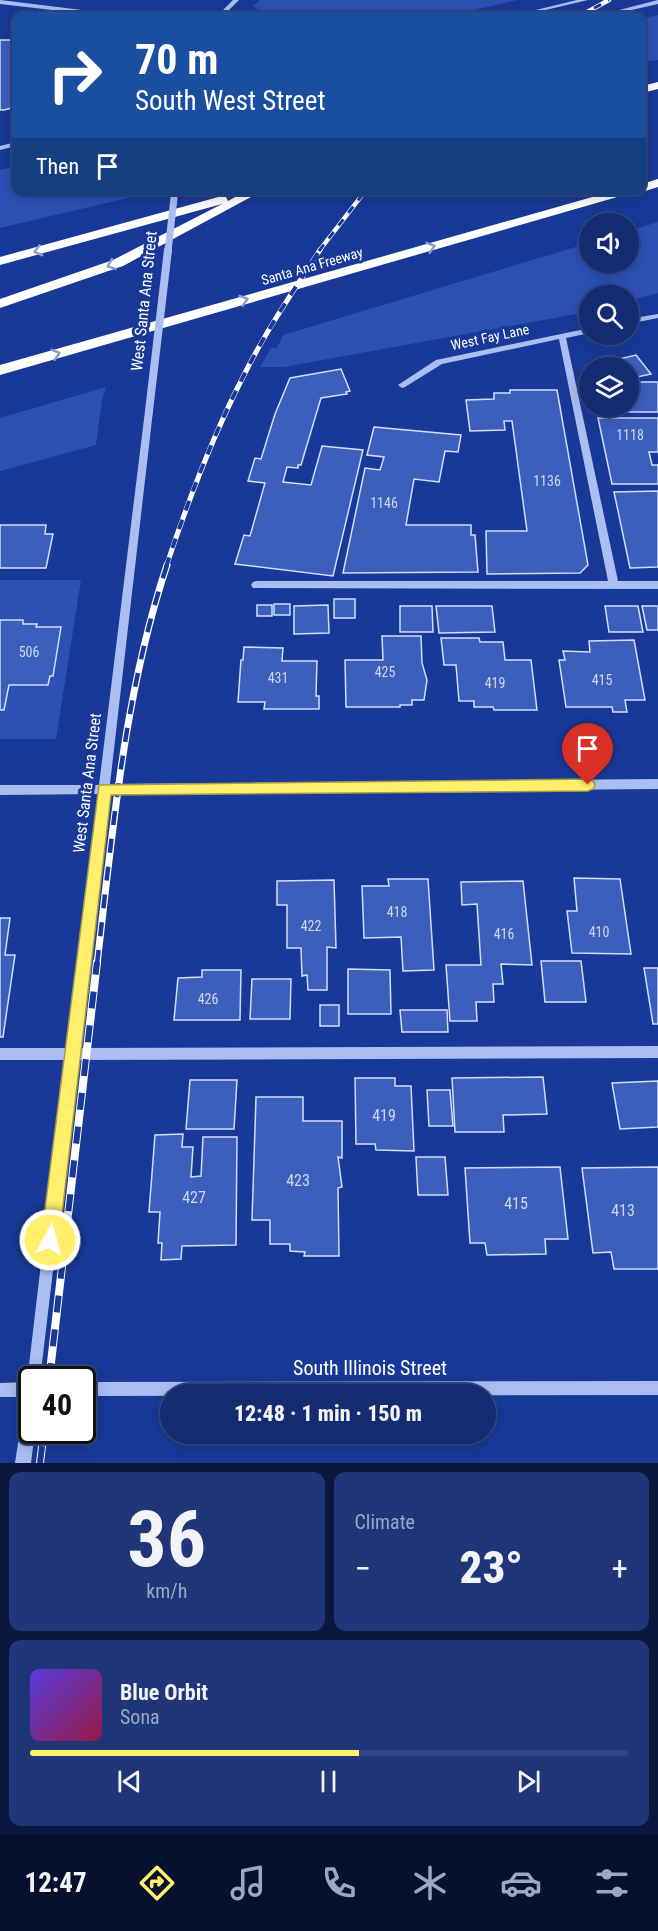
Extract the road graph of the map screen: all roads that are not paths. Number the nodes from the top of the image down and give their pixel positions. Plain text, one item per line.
1 (237, 0) edge
2 (585, 0) edge
3 (0, 2) edge
4 (658, 2) edge
5 (82, 12) edge
6 (224, 12) edge
7 (532, 12) edge
8 (616, 12) edge
9 (174, 195) edge
10 (242, 195) edge
11 (249, 195) edge
12 (614, 195) edge
13 (0, 261) edge
14 (0, 304) edge
15 (658, 316) edge
16 (639, 320) edge
17 (579, 332) edge
18 (562, 336) junction
19 (0, 370) edge
20 (402, 385) dead end
21 (256, 585) dead end
22 (658, 585) edge
23 (614, 586) junction
24 (658, 784) edge
25 (104, 789) junction
26 (0, 790) edge
27 (658, 1052) edge
28 (72, 1053) junction
29 (0, 1054) edge
30 (35, 1366) edge
31 (658, 1388) edge
32 (18, 1389) edge
33 (96, 1389) edge
34 (0, 1390) edge
35 (26, 1444) edge
36 (23, 1463) edge

1 - 6 street
2 - 7 street
3 - 5 street
4 - 8 street
9 - 25 street, West Santa Ana Street, bridge
10 -> 13 highway
11 -> 14 highway
19 -> 12 highway, Santa Ana Freeway
15 - 16 street
17 - 18 street, West Fay Lane
18 - 20 street, West Fay Lane
18 - 23 street
21 - 23 street
22 - 23 street
24 - 25 street
25 - 26 street
25 - 28 street, West Santa Ana Street
27 - 28 street
28 - 29 street
28 - 30 street, West Santa Ana Street
31 - 33 street, South Illinois Street
32 - 34 street
35 - 36 street

